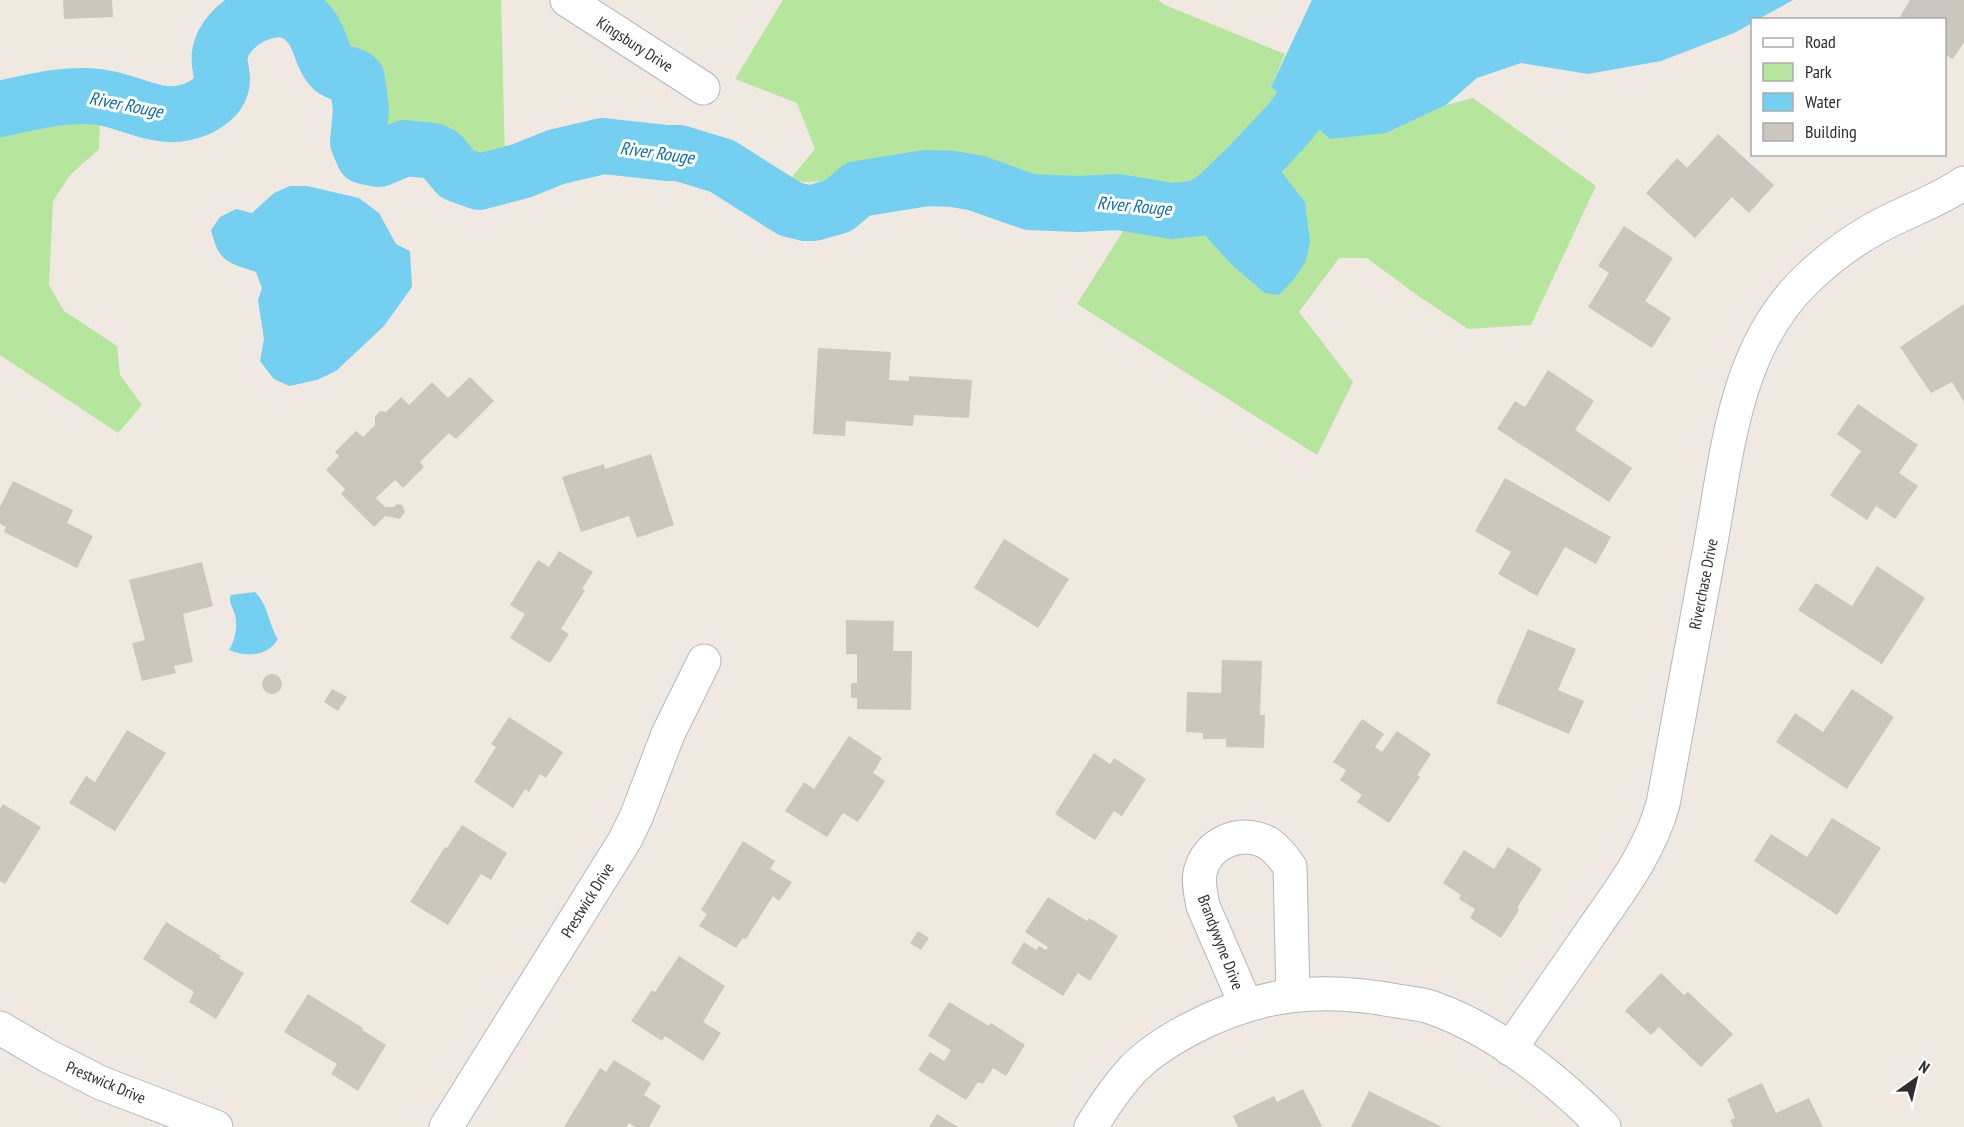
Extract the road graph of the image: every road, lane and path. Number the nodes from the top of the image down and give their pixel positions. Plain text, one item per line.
1 (567, 0) edge
2 (703, 88) dead end
3 (1964, 183) edge
4 (704, 661) dead end
5 (1293, 995) junction
6 (1245, 1005) junction
7 (0, 1028) edge
8 (1510, 1049) junction
9 (216, 1127) edge
10 (446, 1127) edge
11 (1091, 1127) edge
12 (1604, 1127) edge

1 - 2 street, Kingsbury Drive
3 - 8 street, Riverchase Drive
4 - 10 street, Prestwick Drive
5 - 6 street, Brandywyne Drive
5 - 6 street, Brandywyne Drive
5 - 8 street, Brandywyne Drive
6 - 11 street, Brandywyne Drive
7 - 9 street, Prestwick Drive
8 - 12 street, Brandywyne Drive

